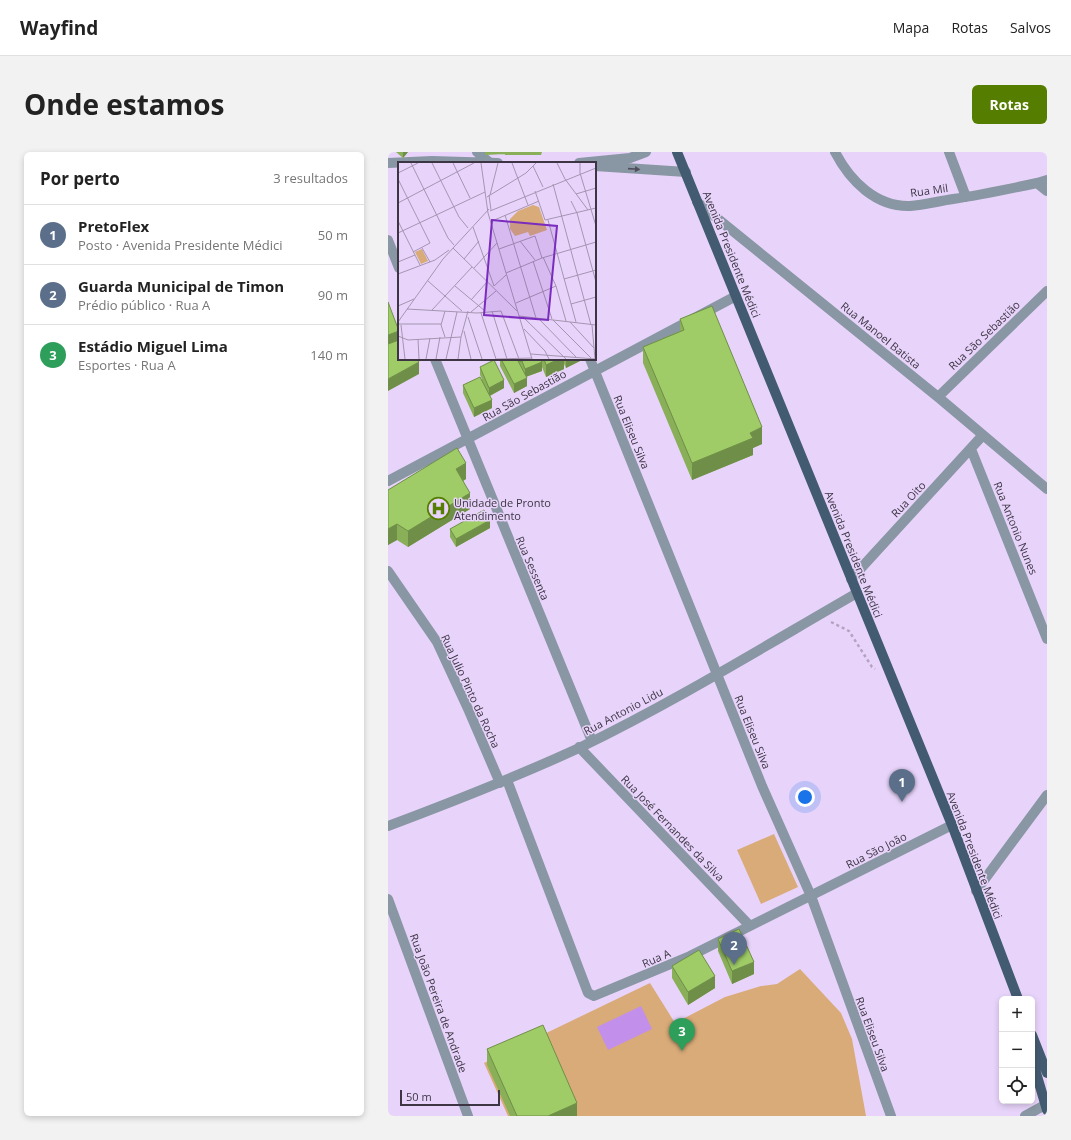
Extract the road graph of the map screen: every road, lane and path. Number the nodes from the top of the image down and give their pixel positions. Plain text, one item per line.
1 (477, 152) edge
2 (677, 152) edge
3 (835, 152) edge
4 (949, 152) edge
5 (640, 153) edge
6 (410, 162) edge
7 (463, 162) edge
8 (492, 162) edge
9 (592, 162) edge
10 (388, 163) edge
11 (398, 163) edge
12 (596, 166) edge
13 (686, 172) junction
14 (1047, 180) edge
15 (1037, 183) junction
16 (1047, 191) edge
17 (966, 197) junction
18 (697, 202) junction
19 (388, 240) edge
20 (398, 265) edge
21 (1047, 291) edge
22 (736, 296) junction
23 (435, 360) edge
24 (590, 360) edge
25 (595, 370) junction
26 (938, 397) junction
27 (982, 435) junction
28 (467, 440) junction
29 (971, 449) junction
30 (388, 481) edge
31 (1045, 483) edge
32 (388, 571) edge
33 (851, 579) junction
34 (857, 593) junction
35 (815, 617) junction
36 (1047, 639) edge
37 (717, 674) junction
38 (893, 680) junction
39 (592, 741) junction
40 (579, 747) junction
41 (504, 782) junction
42 (1047, 795) edge
43 (952, 825) junction
44 (388, 826) edge
45 (976, 891) junction
46 (811, 896) junction
47 (388, 899) edge
48 (750, 926) junction
49 (1005, 967) junction
50 (594, 996) joint
51 (1014, 996) edge
52 (1017, 996) edge
53 (1035, 1043) edge
54 (1035, 1068) edge
55 (1047, 1073) edge
56 (1046, 1107) edge
57 (468, 1116) edge
58 (891, 1116) edge
59 (1025, 1116) edge

1 - 8 street
2 - 13 main road, Avenida Presidente Médici
3 - 17 street, Rua Mil
4 - 17 street
5 - 9 street
6 - 7 street
10 - 11 street
12 -> 13 street
13 - 18 main road, Avenida Presidente Médici
14 - 15 street, Rua Mil
15 - 16 street
15 - 17 street, Rua Mil
18 - 22 main road, Avenida Presidente Médici
18 - 26 street, Rua Manoel Batista
19 - 20 street
21 - 26 street, Rua São Sebastião
22 - 25 street, Rua São Sebastião
22 - 33 main road, Avenida Presidente Médici
23 - 28 street, Rua Sessenta
24 - 25 street, Rua Eliseu Silva
25 - 28 street, Rua São Sebastião
25 - 37 street, Rua Eliseu Silva
26 - 27 street, Rua Manoel Batista
27 - 29 street, Rua Oito
27 - 31 street, Rua Manoel Batista
28 - 30 street, Rua São Sebastião
28 - 39 street, Rua Sessenta
29 - 33 street, Rua Oito
29 - 36 street, Rua Antonio Nunes
32 - 41 street, Rua Julio Pinto da Rocha
33 - 34 main road, Avenida Presidente Médici
34 - 35 street, Rua Antonio Lidu
34 - 38 main road, Avenida Presidente Médici
35 - 37 street, Rua Antonio Lidu
35 - 38 path
37 - 39 street, Rua Antonio Lidu
37 - 46 street, Rua Eliseu Silva
38 - 43 main road, Avenida Presidente Médici
39 - 40 street, Rua Antonio Lidu
40 - 41 street, Rua Antonio Lidu
40 - 48 street, Rua José Fernandes da Silva
41 - 44 street, Rua Antonio Lidu
41 - 50 street, Rua Julio Pinto da Rocha
42 - 45 street
43 - 45 main road, Avenida Presidente Médici
43 - 46 street, Rua São João
45 - 49 main road, Avenida Presidente Médici
46 - 48 street, Rua A
46 - 58 street, Rua Eliseu Silva
47 - 57 street, Rua João Pereira de Andrade
48 - 50 street, Rua A
49 - 51 main road, Avenida Presidente Médici
49 - 52 main road, Avenida Presidente Médici
53 - 55 main road
54 - 56 main road
56 - 59 street

